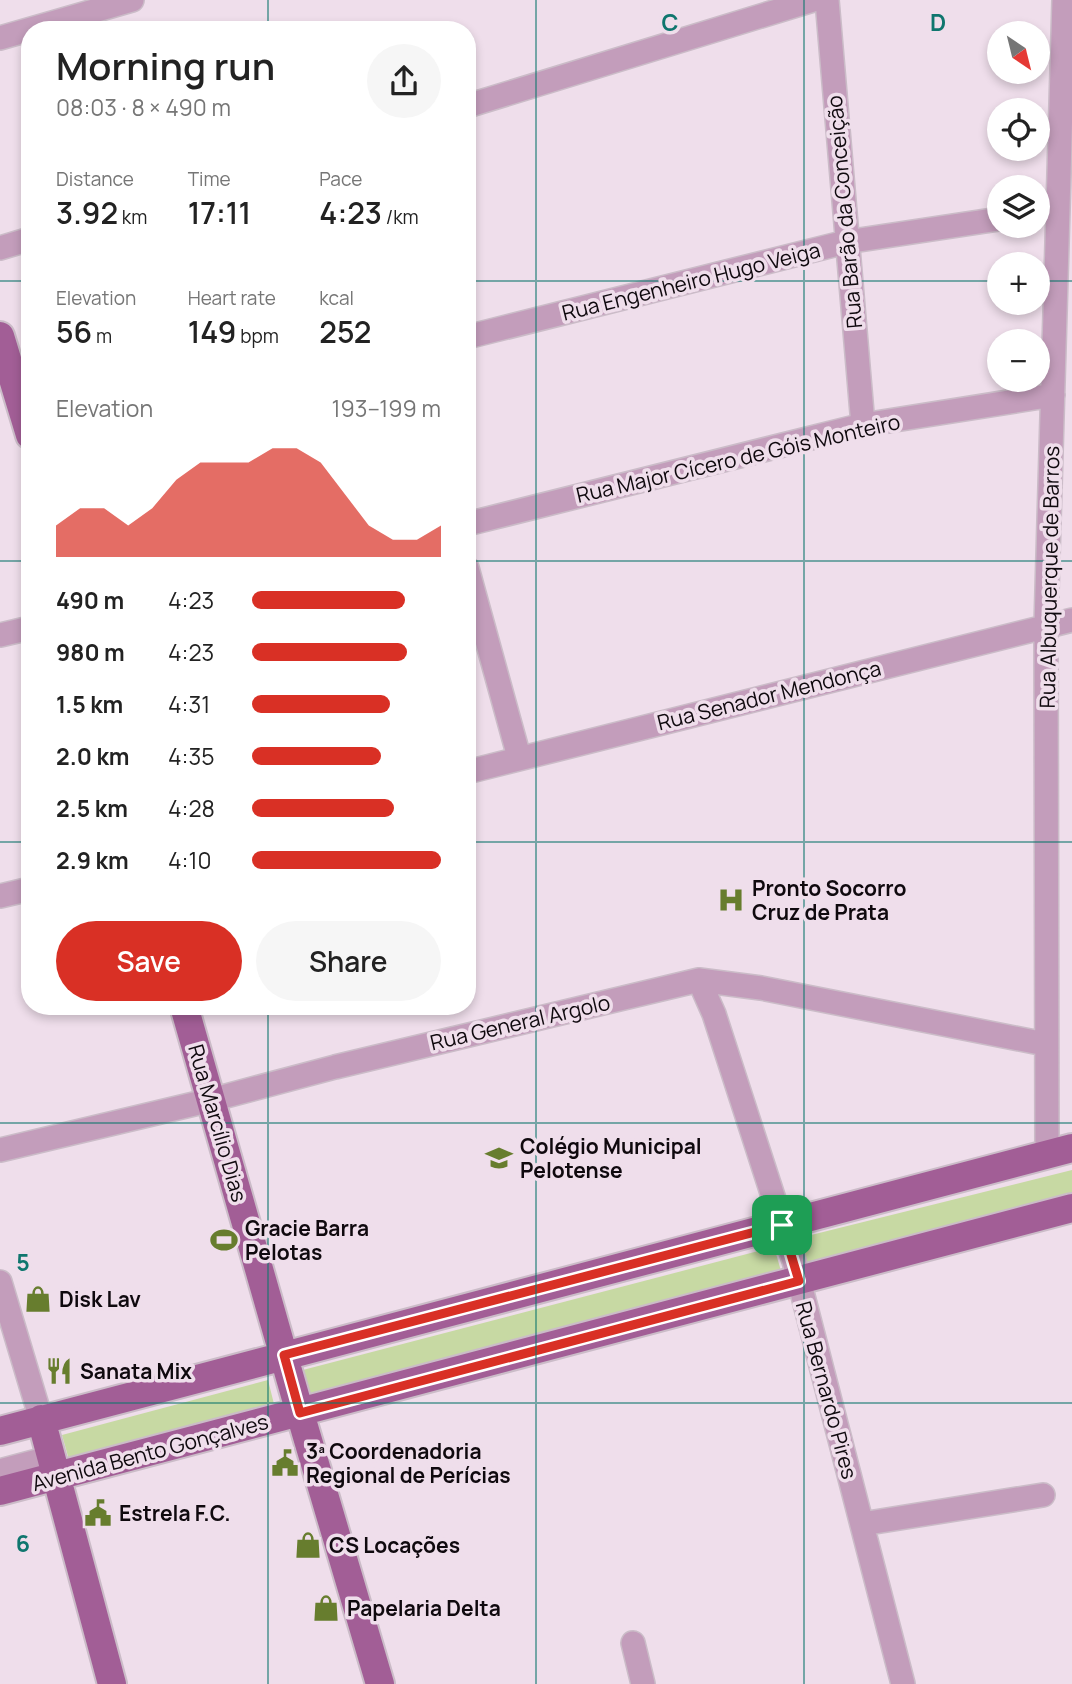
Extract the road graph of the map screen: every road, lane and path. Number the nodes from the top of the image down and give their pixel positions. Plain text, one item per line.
1 (132, 0) edge
2 (813, 0) edge
3 (827, 0) edge
4 (1064, 0) edge
5 (59, 21) edge
6 (21, 32) edge
7 (0, 38) edge
8 (476, 103) edge
9 (1050, 186) edge
10 (987, 221) edge
11 (1049, 238) edge
12 (21, 242) edge
13 (846, 242) junction
14 (0, 248) edge
15 (476, 335) edge
16 (0, 336) edge
17 (1053, 395) junction
18 (21, 405) edge
19 (863, 425) junction
20 (476, 522) edge
21 (476, 601) edge
22 (1072, 620) edge
23 (1046, 625) junction
24 (21, 630) edge
25 (0, 635) edge
26 (519, 757) junction
27 (476, 769) edge
28 (21, 891) edge
29 (0, 896) edge
30 (699, 980) junction
31 (187, 1015) edge
32 (1045, 1044) junction
33 (211, 1100) junction
34 (0, 1150) edge
35 (1059, 1151) edge
36 (1072, 1208) edge
37 (782, 1225) junction
38 (799, 1281) junction
39 (0, 1282) edge
40 (284, 1355) junction
41 (300, 1413) junction
42 (41, 1419) junction
43 (0, 1431) edge
44 (55, 1466) junction
45 (0, 1471) edge
46 (0, 1491) edge
47 (1043, 1495) dead end
48 (862, 1524) junction
49 (633, 1643) dead end
50 (112, 1684) edge
51 (380, 1684) edge
52 (643, 1684) edge
53 (903, 1684) edge

1 - 5 street
2 - 8 street
3 - 13 street, Rua Barão da Conceição
4 - 9 street, Rua Albuquerque de Barros
6 - 7 street
10 - 13 street, Rua Engenheiro Hugo Veiga
11 - 17 street, Rua Albuquerque de Barros
12 - 14 street
13 - 15 street, Rua Engenheiro Hugo Veiga
13 - 19 street, Rua Barão da Conceição
16 - 18 main road
17 - 19 street, Rua Major Cícero de Góis Monteiro
17 - 23 street, Rua Albuquerque de Barros
19 - 20 street, Rua Major Cícero de Góis Monteiro
21 - 26 street
22 - 23 street, Rua Senador Mendonça
23 - 26 street, Rua Senador Mendonça
23 - 32 street, Rua Albuquerque de Barros
24 - 25 street
26 - 27 street, Rua Senador Mendonça
28 - 29 street
30 - 32 street, Rua General Argolo
30 - 33 street, Rua General Argolo
30 - 37 street, Rua Bernardo Pires
31 - 33 main road, Rua Marcílio Dias
32 - 35 street, Rua Albuquerque de Barros
33 - 34 street, Rua General Argolo
33 - 40 main road, Rua Marcílio Dias
35 - 37 main road
36 - 38 main road, Avenida Bento Gonçalves
37 - 38 street, Rua Bernardo Pires
37 - 40 main road
38 - 41 main road, Avenida Bento Gonçalves
38 - 48 street, Rua Bernardo Pires
39 - 42 street
40 - 41 main road, Rua Marcílio Dias
40 - 42 main road
41 - 44 main road, Avenida Bento Gonçalves
41 - 51 main road, Rua Marcílio Dias
42 - 43 main road
42 - 44 main road
44 - 45 street
44 - 46 main road, Avenida Bento Gonçalves
44 - 50 main road
47 - 48 street
48 - 53 street, Rua Bernardo Pires
49 - 52 street

